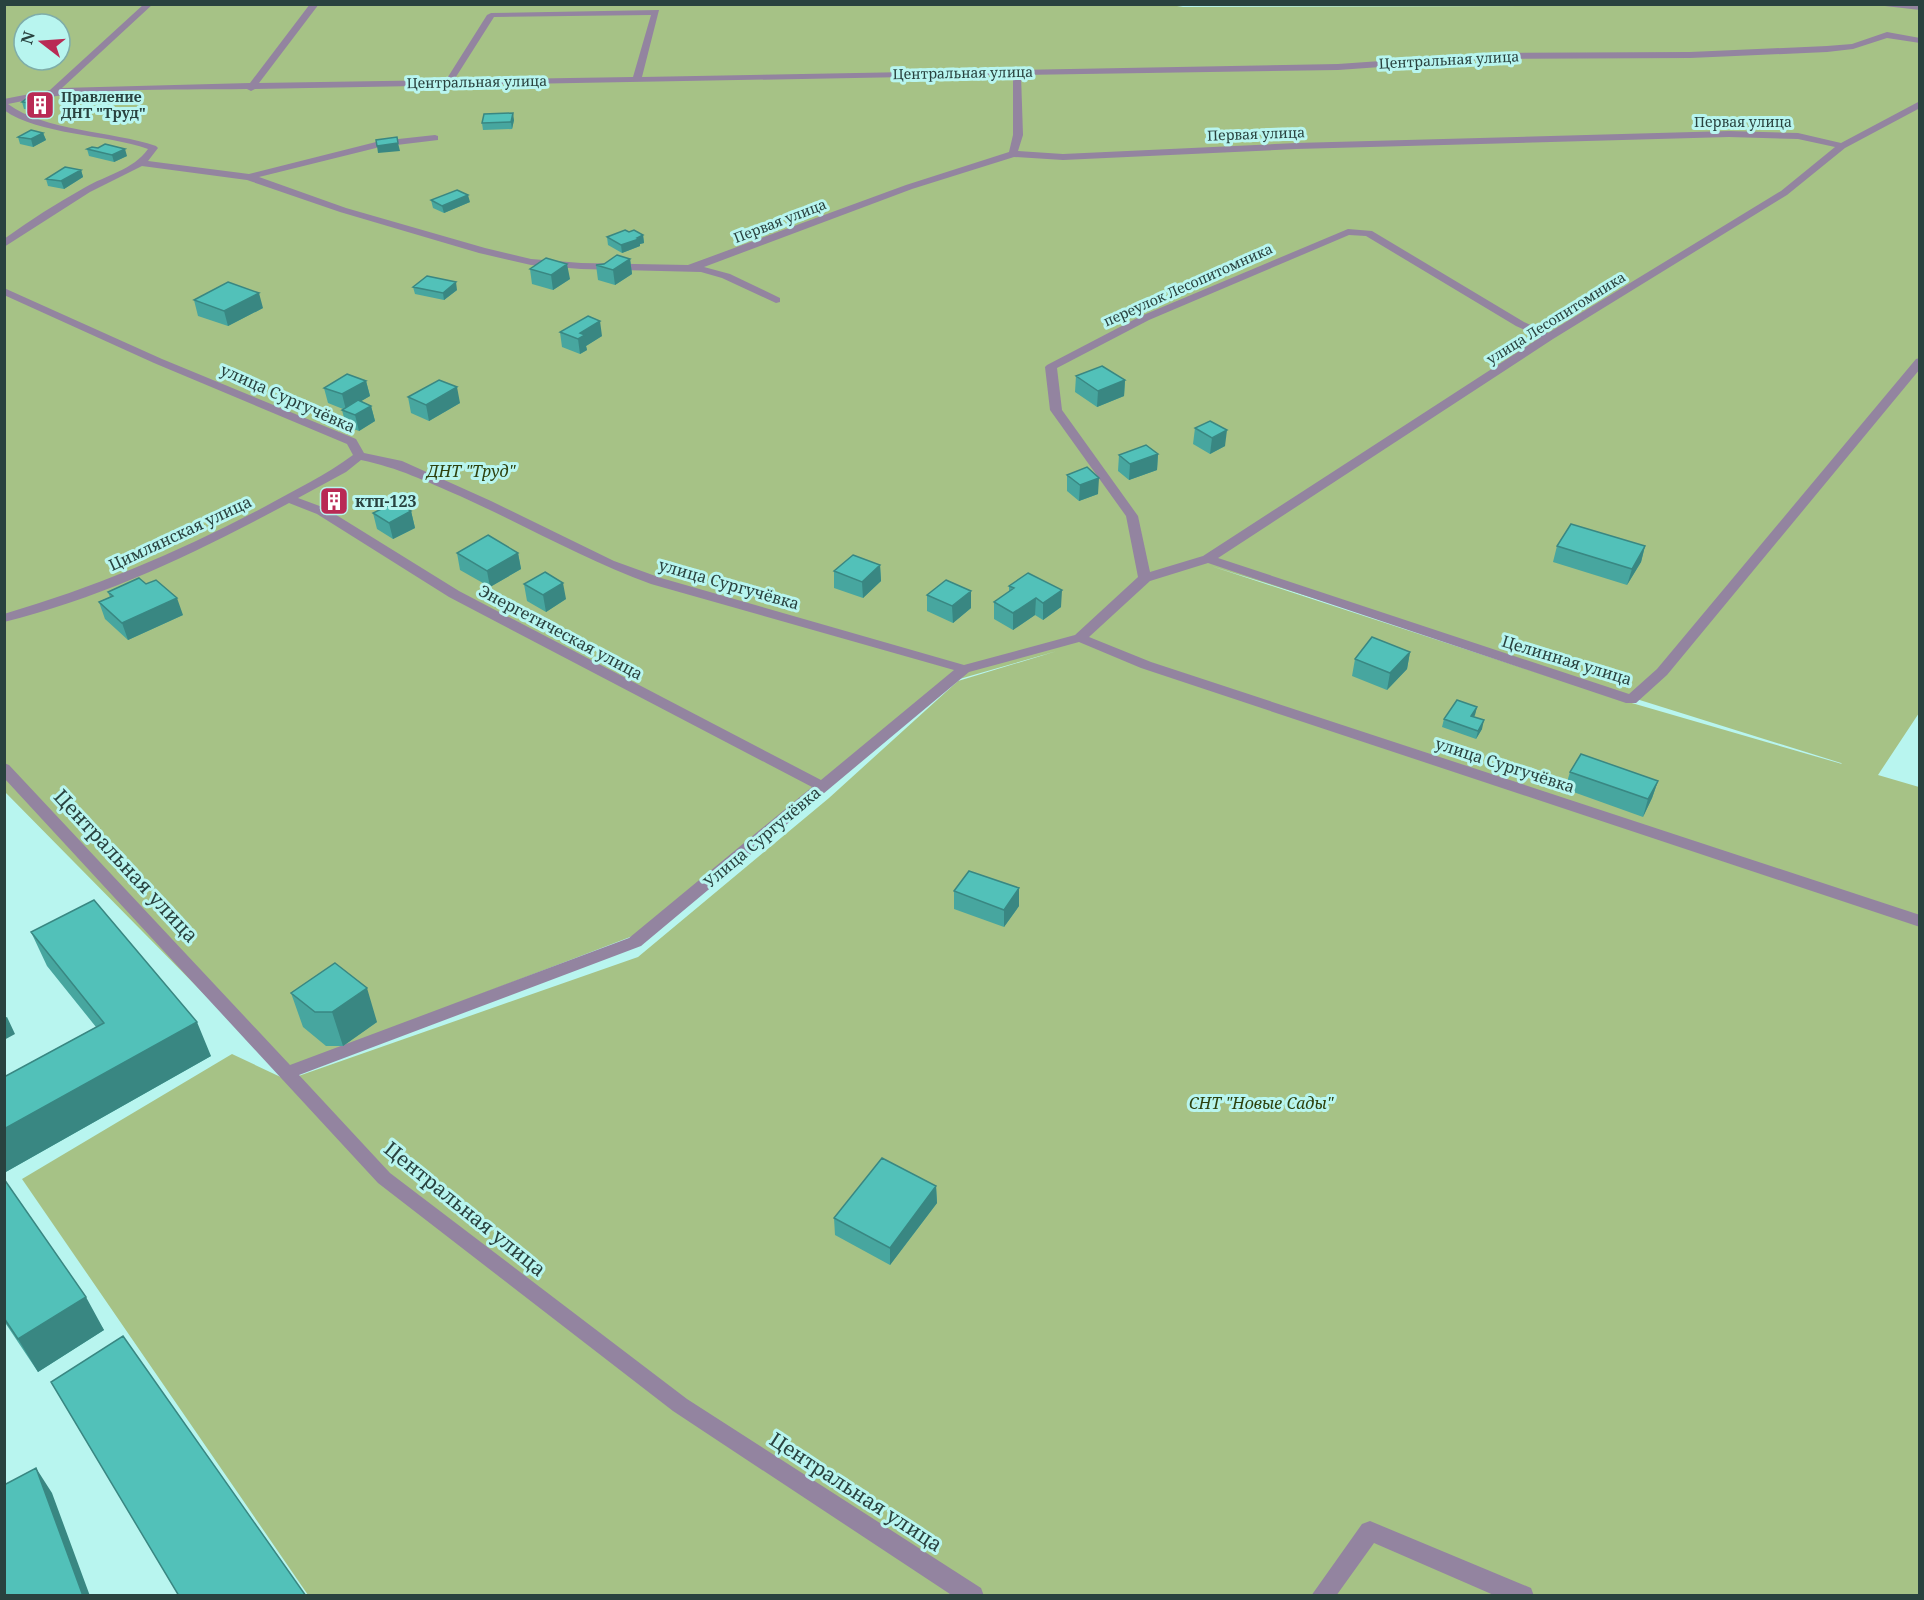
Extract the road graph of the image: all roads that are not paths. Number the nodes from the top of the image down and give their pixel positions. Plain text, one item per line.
1 (149, 4) edge
2 (315, 4) edge
3 (1885, 4) edge
4 (1920, 8) edge
5 (1920, 41) edge
6 (1017, 73) junction
7 (637, 79) junction
8 (448, 83) junction
9 (251, 88) junction
10 (54, 92) junction
11 (4, 103) edge
12 (1920, 104) edge
13 (435, 138) dead end
14 (1842, 146) junction
15 (1013, 154) junction
16 (138, 163) junction
17 (249, 177) junction
18 (4, 244) edge
19 (690, 268) junction
20 (4, 291) edge
21 (776, 300) dead end
22 (1549, 337) junction
23 (1920, 361) edge
24 (359, 456) junction
25 (288, 499) junction
26 (1208, 559) junction
27 (1145, 578) junction
28 (4, 618) edge
29 (1080, 638) junction
30 (964, 669) junction
31 (4, 768) edge
32 (823, 787) junction
33 (1920, 921) edge
34 (287, 1073) junction
35 (974, 1596) edge
36 (1322, 1596) edge
37 (1523, 1596) edge

1 - 10 street
2 - 9 street
3 - 4 street
5 - 6 street, Центральная улица
6 - 7 street, Центральная улица
6 - 15 street
7 - 8 street, Центральная улица
7 - 8 street
8 - 9 street, Центральная улица
9 - 10 street, Центральная улица
10 - 11 street, Центральная улица
11 - 16 street
12 - 14 street, улица Лесопитомника
13 - 17 street
14 - 15 street, Первая улица
14 - 22 street, улица Лесопитомника
15 - 19 street, Первая улица
16 - 17 street
16 - 18 street
17 - 19 street
19 - 21 street
20 - 24 street, улица Сургучёвка
22 - 26 street, улица Лесопитомника
22 - 27 street, переулок Лесопитомника
23 - 26 street, Целинная улица
24 - 25 street, Цимлянская улица
24 - 30 street, улица Сургучёвка
25 - 28 street, Цимлянская улица
25 - 32 street, Энергетическая улица
26 - 27 street, Улица Сургучёвка
27 - 29 street, Улица Сургучёвка
29 - 30 street, Улица Сургучёвка
29 - 33 street, улица Сургучёвка
30 - 32 street, Улица Сургучёвка
31 - 34 street, Центральная улица
32 - 34 street, Улица Сургучёвка
34 - 35 street, Центральная улица
36 - 37 street

